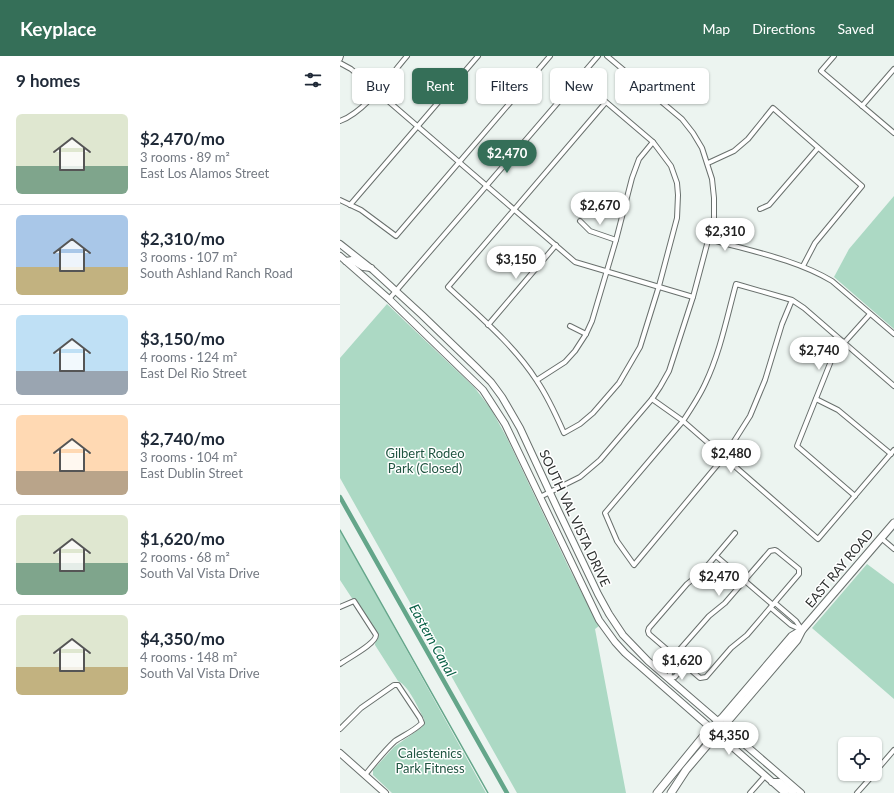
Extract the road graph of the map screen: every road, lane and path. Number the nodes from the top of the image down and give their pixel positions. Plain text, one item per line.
1 (407, 56) edge
2 (478, 56) edge
3 (550, 56) edge
4 (598, 56) edge
5 (607, 56) edge
6 (834, 56) edge
7 (340, 63) edge
8 (397, 68) edge
9 (588, 68) edge
10 (894, 69) edge
11 (352, 70) edge
12 (607, 103) edge
13 (366, 104) edge
14 (392, 104) edge
15 (557, 104) edge
16 (604, 104) edge
17 (862, 106) junction
18 (340, 121) edge
19 (418, 127) junction
20 (894, 133) edge
21 (653, 142) junction
22 (818, 148) junction
23 (460, 162) junction
24 (708, 163) junction
25 (487, 186) junction
26 (340, 200) edge
27 (350, 205) junction
28 (515, 209) junction
29 (760, 209) dead end
30 (580, 221) dead end
31 (616, 240) junction
32 (709, 240) junction
33 (340, 244) edge
34 (556, 245) junction
35 (340, 256) edge
36 (346, 261) junction
37 (804, 266) junction
38 (371, 268) junction
39 (606, 272) junction
40 (659, 286) junction
41 (396, 291) junction
42 (693, 297) junction
43 (389, 299) junction
44 (792, 300) junction
45 (870, 314) junction
46 (488, 325) junction
47 (570, 326) dead end
48 (586, 334) junction
49 (894, 334) edge
50 (844, 343) junction
51 (537, 380) junction
52 (894, 386) edge
53 (652, 399) junction
54 (816, 399) junction
55 (683, 421) junction
56 (893, 452) edge
57 (724, 457) junction
58 (549, 492) junction
59 (855, 496) junction
60 (540, 497) junction
61 (894, 522) edge
62 (735, 533) dead end
63 (881, 538) junction
64 (894, 548) edge
65 (716, 556) junction
66 (744, 580) junction
67 (597, 591) junction
68 (588, 596) junction
69 (773, 605) junction
70 (340, 607) edge
71 (802, 630) junction
72 (674, 656) junction
73 (680, 661) junction
74 (340, 664) edge
75 (685, 665) junction
76 (669, 678) junction
77 (662, 686) junction
78 (721, 724) junction
79 (711, 728) junction
80 (340, 729) edge
81 (717, 734) junction
82 (894, 750) edge
83 (340, 754) edge
84 (882, 764) edge
85 (365, 775) junction
86 (765, 776) junction
87 (868, 781) edge
88 (772, 782) junction
89 (860, 792) edge
90 (385, 793) edge
91 (657, 793) edge
92 (671, 793) edge
93 (750, 793) edge
94 (785, 793) edge
95 (793, 793) edge
96 (801, 793) edge

1 - 8 street
2 - 19 street
3 - 23 street
4 - 9 street
5 - 24 street
6 - 17 street
7 - 11 street
10 - 17 street
12 - 21 street
13 - 18 street
14 - 19 street
15 - 25 street
16 - 28 street
17 - 20 street
19 - 23 street
19 - 27 street
21 - 31 street
21 - 40 street
22 - 24 street
22 - 29 street
22 - 37 street
23 - 25 street
23 - 27 street
24 - 32 street
25 - 28 street
25 - 41 street
26 - 27 street
28 - 34 street
28 - 46 street
30 - 31 street
31 - 39 street
32 - 37 street
32 - 42 street
33 - 38 main road, SOUTH VAL VISTA DRIVE
34 - 39 street
34 - 46 street
35 - 36 main road, SOUTH VAL VISTA DRIVE
36 - 38 main road
36 - 43 main road, SOUTH VAL VISTA DRIVE
37 - 45 street
38 - 41 main road, SOUTH VAL VISTA DRIVE
39 - 40 street
39 - 48 street
40 - 42 street
40 - 51 street
41 - 43 street
41 - 58 main road, SOUTH VAL VISTA DRIVE
42 - 53 street
43 - 60 main road, SOUTH VAL VISTA DRIVE
44 - 50 street
44 - 55 street
44 - 57 street
45 - 49 street
45 - 50 street
46 - 51 street
47 - 48 street
48 - 51 street
50 - 52 street
50 - 54 street
53 - 55 street
53 - 58 street
54 - 56 street
54 - 59 street
55 - 57 street
55 - 57 street
56 - 59 street
57 - 59 street
58 - 60 street
58 - 67 main road, SOUTH VAL VISTA DRIVE
60 - 68 main road, SOUTH VAL VISTA DRIVE
61 - 63 main road, EAST RAY ROAD
62 - 65 street
63 - 64 street
63 - 71 main road, EAST RAY ROAD
65 - 66 street
65 - 72 street
66 - 69 street
66 - 69 street
66 - 72 street
67 - 68 main road
67 - 76 main road, SOUTH VAL VISTA DRIVE
68 - 77 main road, SOUTH VAL VISTA DRIVE
69 - 71 street
69 - 75 street
70 - 74 street
71 - 78 main road, EAST RAY ROAD
72 - 73 street
73 - 75 street
73 - 76 street
75 - 76 street
76 - 77 main road
76 - 78 main road, SOUTH VAL VISTA DRIVE
77 - 79 main road, SOUTH VAL VISTA DRIVE
78 - 79 main road, EAST RAY ROAD
78 - 81 main road, EAST RAY ROAD
78 - 96 main road, SOUTH VAL VISTA DRIVE
79 - 81 main road, SOUTH VAL VISTA DRIVE
79 - 91 main road, EAST RAY ROAD
80 - 85 street
81 - 86 main road, SOUTH VAL VISTA DRIVE
81 - 92 main road, EAST RAY ROAD
82 - 84 street
83 - 85 main road
85 - 90 main road
86 - 88 main road, SOUTH VAL VISTA DRIVE
86 - 93 street
87 - 89 street
88 - 94 main road, SOUTH VAL VISTA DRIVE
88 - 95 main road

